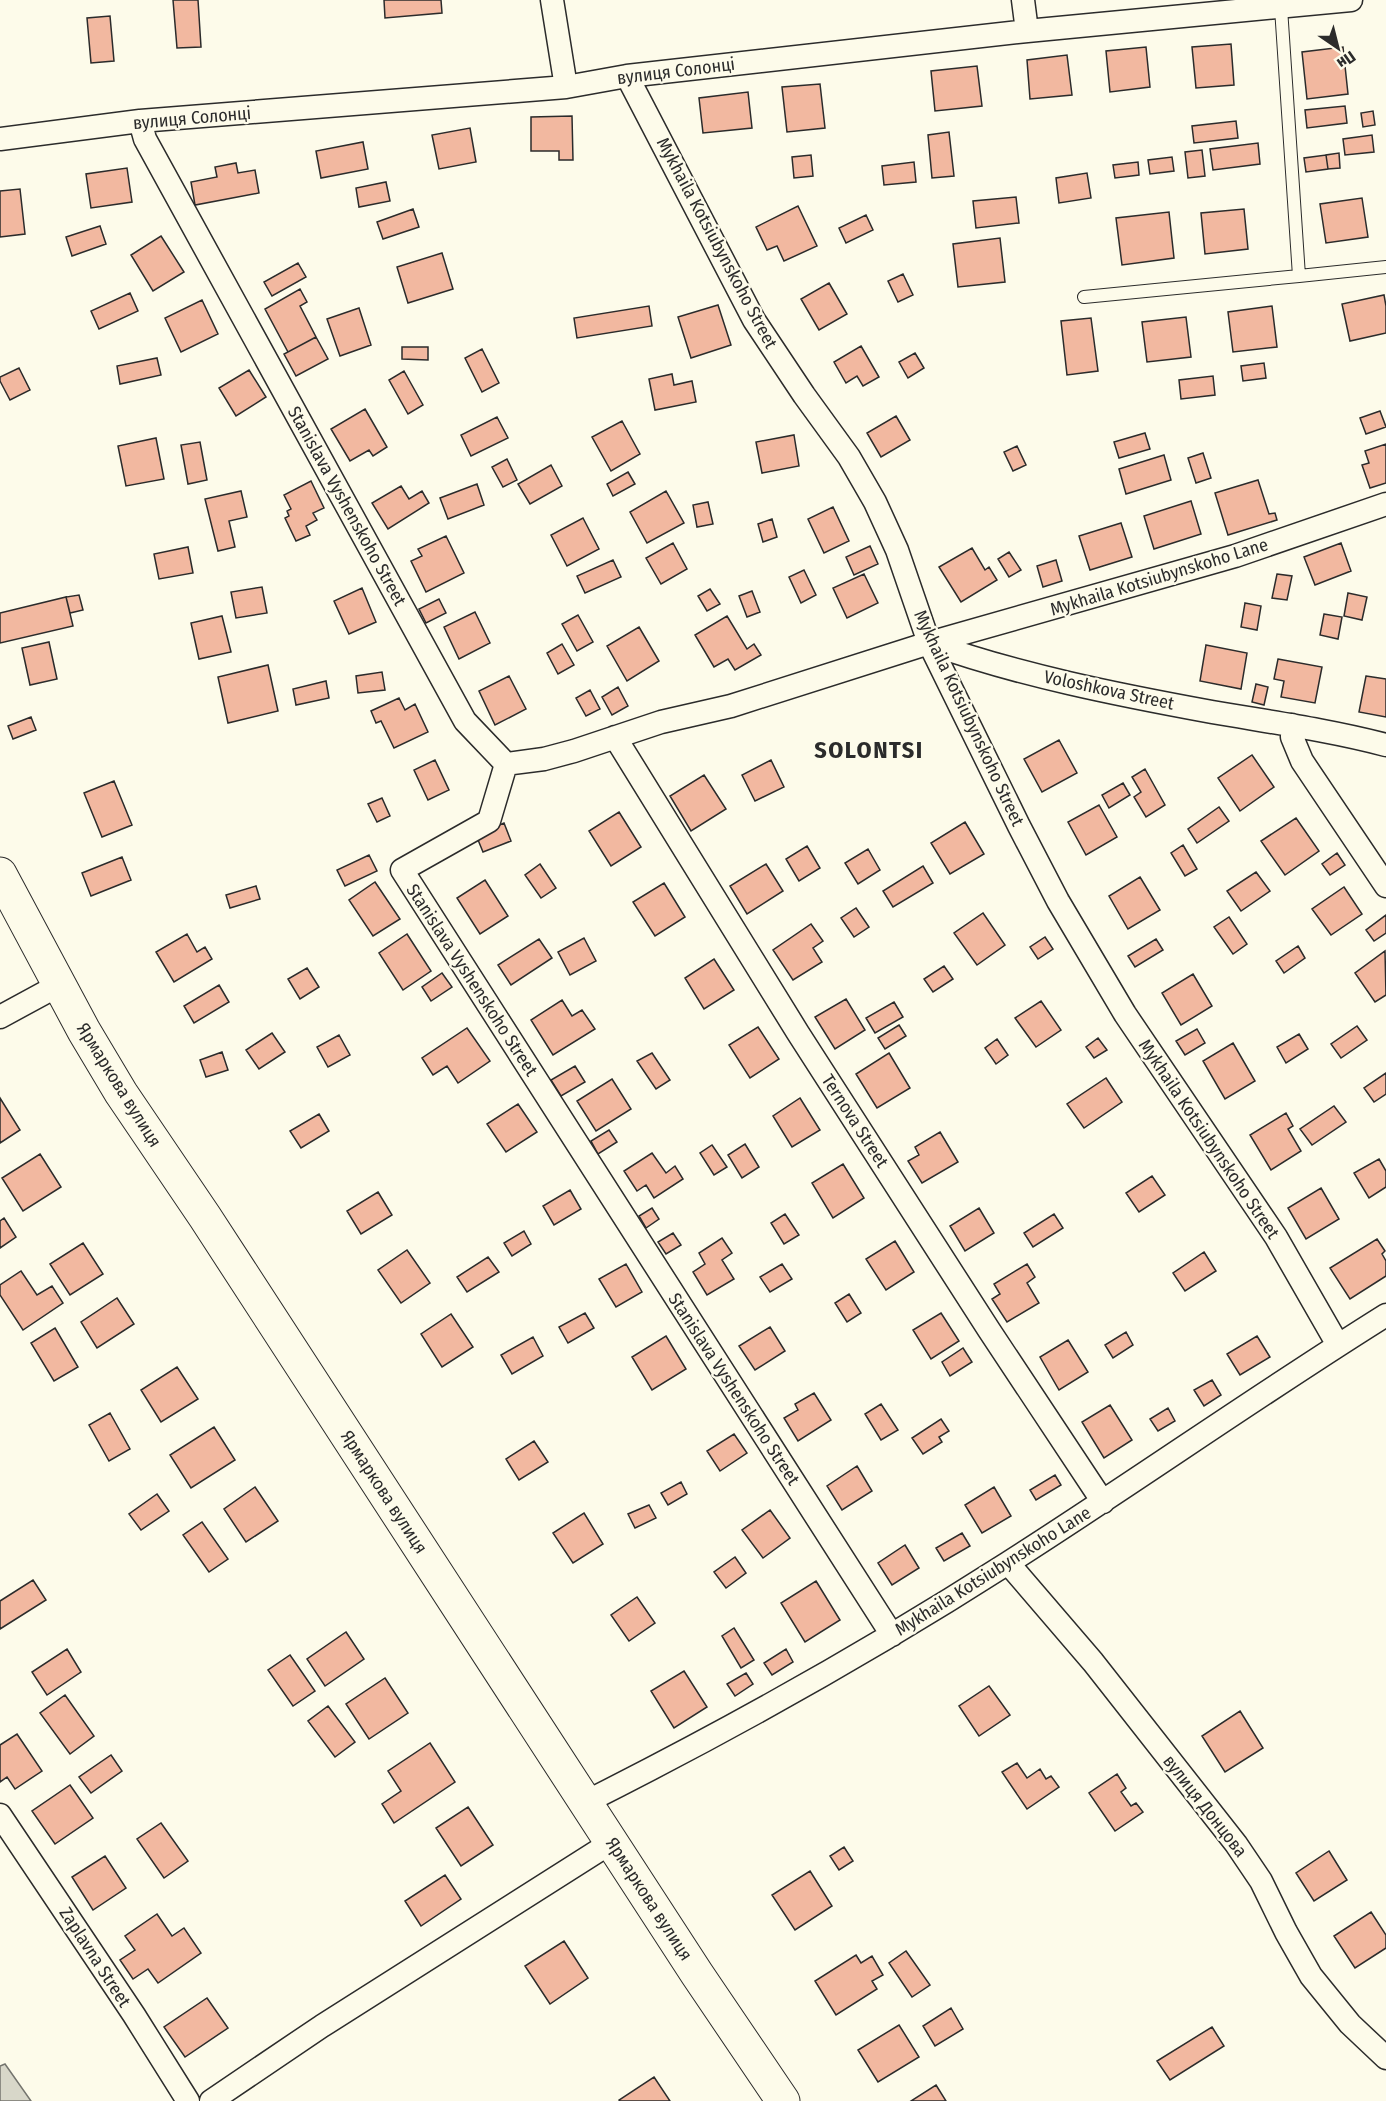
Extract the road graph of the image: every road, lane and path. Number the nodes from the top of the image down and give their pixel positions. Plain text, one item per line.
1 (552, 0) edge
2 (1023, 0) edge
3 (1351, 0) edge
4 (1281, 8) junction
5 (1027, 31) junction
6 (627, 76) junction
7 (566, 87) junction
8 (140, 121) junction
9 (0, 140) edge
10 (1386, 267) edge
11 (1299, 276) junction
12 (1084, 297) dead end
13 (1386, 504) edge
14 (929, 643) junction
15 (1292, 725) junction
16 (615, 737) junction
17 (1386, 745) edge
18 (506, 764) junction
19 (0, 874) edge
20 (1386, 886) edge
21 (59, 985) junction
22 (0, 1017) edge
23 (1386, 1315) edge
24 (1338, 1345) junction
25 (1103, 1502) junction
26 (1008, 1563) junction
27 (892, 1635) junction
28 (586, 1802) junction
29 (0, 1815) edge
30 (612, 1842) junction
31 (1386, 2058) edge
32 (188, 2101) edge
33 (211, 2101) edge
34 (783, 2101) edge

1 - 7 street
2 - 5 street
3 - 4 street, вулиця Солонці
4 - 5 street, вулиця Солонці
4 - 11 lane
5 - 6 street, вулиця Солонці
6 - 7 street, вулиця Солонці
6 - 14 street, Mykhaila Kotsiubynskoho Street
7 - 8 street, вулиця Солонці
8 - 9 street, вулиця Солонці
8 - 18 street, Stanislava Vyshenskoho Street
10 - 11 lane
11 - 12 lane
13 - 14 street, Mykhaila Kotsiubynskoho Lane
14 - 15 street, Voloshkova Street
14 - 16 street, Mykhaila Kotsiubynskoho Lane
14 - 24 street, Mykhaila Kotsiubynskoho Street
15 - 17 street, Voloshkova Street
15 - 20 street
16 - 18 street, Mykhaila Kotsiubynskoho Lane
16 - 25 street, Ternova Street
18 - 27 street, Stanislava Vyshenskoho Street
19 - 21 main road, Ярмаркова вулиця
21 - 22 street
21 - 28 main road, Ярмаркова вулиця
23 - 24 street, Mykhaila Kotsiubynskoho Lane
24 - 25 street, Mykhaila Kotsiubynskoho Lane
25 - 26 street, Mykhaila Kotsiubynskoho Lane
26 - 27 street, Mykhaila Kotsiubynskoho Lane
26 - 31 street, вулиця Донцова
27 - 28 street, Mykhaila Kotsiubynskoho Lane
28 - 30 main road, Ярмаркова вулиця
29 - 32 street, Zaplavna Street
30 - 33 street
30 - 34 main road, Ярмаркова вулиця

